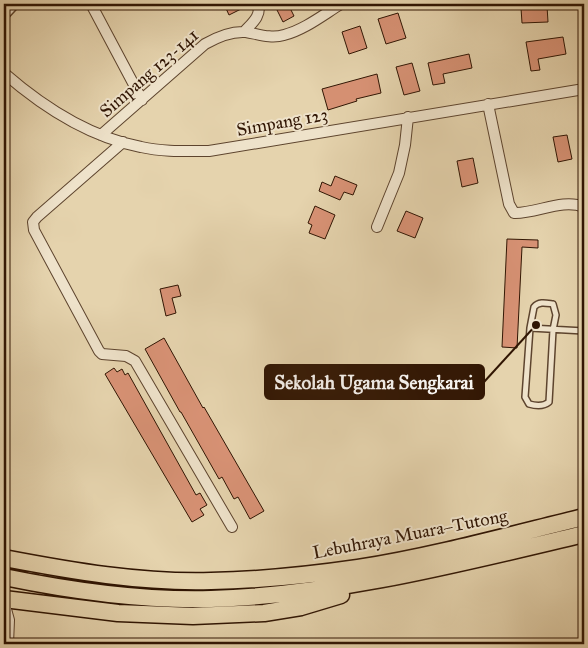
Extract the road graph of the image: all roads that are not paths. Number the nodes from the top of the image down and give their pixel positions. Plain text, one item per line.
1 (17, 4) edge
2 (91, 4) edge
3 (258, 4) edge
4 (341, 4) edge
5 (4, 18) edge
6 (244, 32) junction
7 (4, 73) edge
8 (584, 89) edge
9 (142, 100) junction
10 (488, 104) junction
11 (408, 117) junction
12 (101, 136) junction
13 (123, 142) junction
14 (584, 207) edge
15 (377, 227) dead end
16 (530, 328) junction
17 (553, 330) junction
18 (584, 331) edge
19 (584, 517) edge
20 (232, 527) dead end
21 (584, 534) edge
22 (4, 558) edge
23 (4, 577) edge
24 (356, 585) junction
25 (4, 601) edge
26 (22, 602) junction
27 (9, 620) junction
28 (8, 644) edge

1 - 5 lane
2 - 9 street
3 - 6 street
4 - 6 street
6 - 9 street, Simpang 123-141
7 - 12 street, Simpang 123
8 - 10 street, Simpang 123
9 - 12 street, Simpang 123-141
10 - 11 street, Simpang 123
10 - 14 street
11 - 13 street, Simpang 123
11 - 15 street
12 - 13 street, Simpang 123
13 - 20 street
16 - 17 lane
16 - 17 lane
16 - 17 lane
17 - 18 lane
19 - 22 highway, Lebuhraya Muara–Tutong
21 - 24 highway, Lebuhraya Muara–Tutong
23 - 24 highway, Lebuhraya Muara–Tutong
24 - 26 highway
25 - 26 highway
25 - 27 street
26 - 27 street
27 - 28 street

